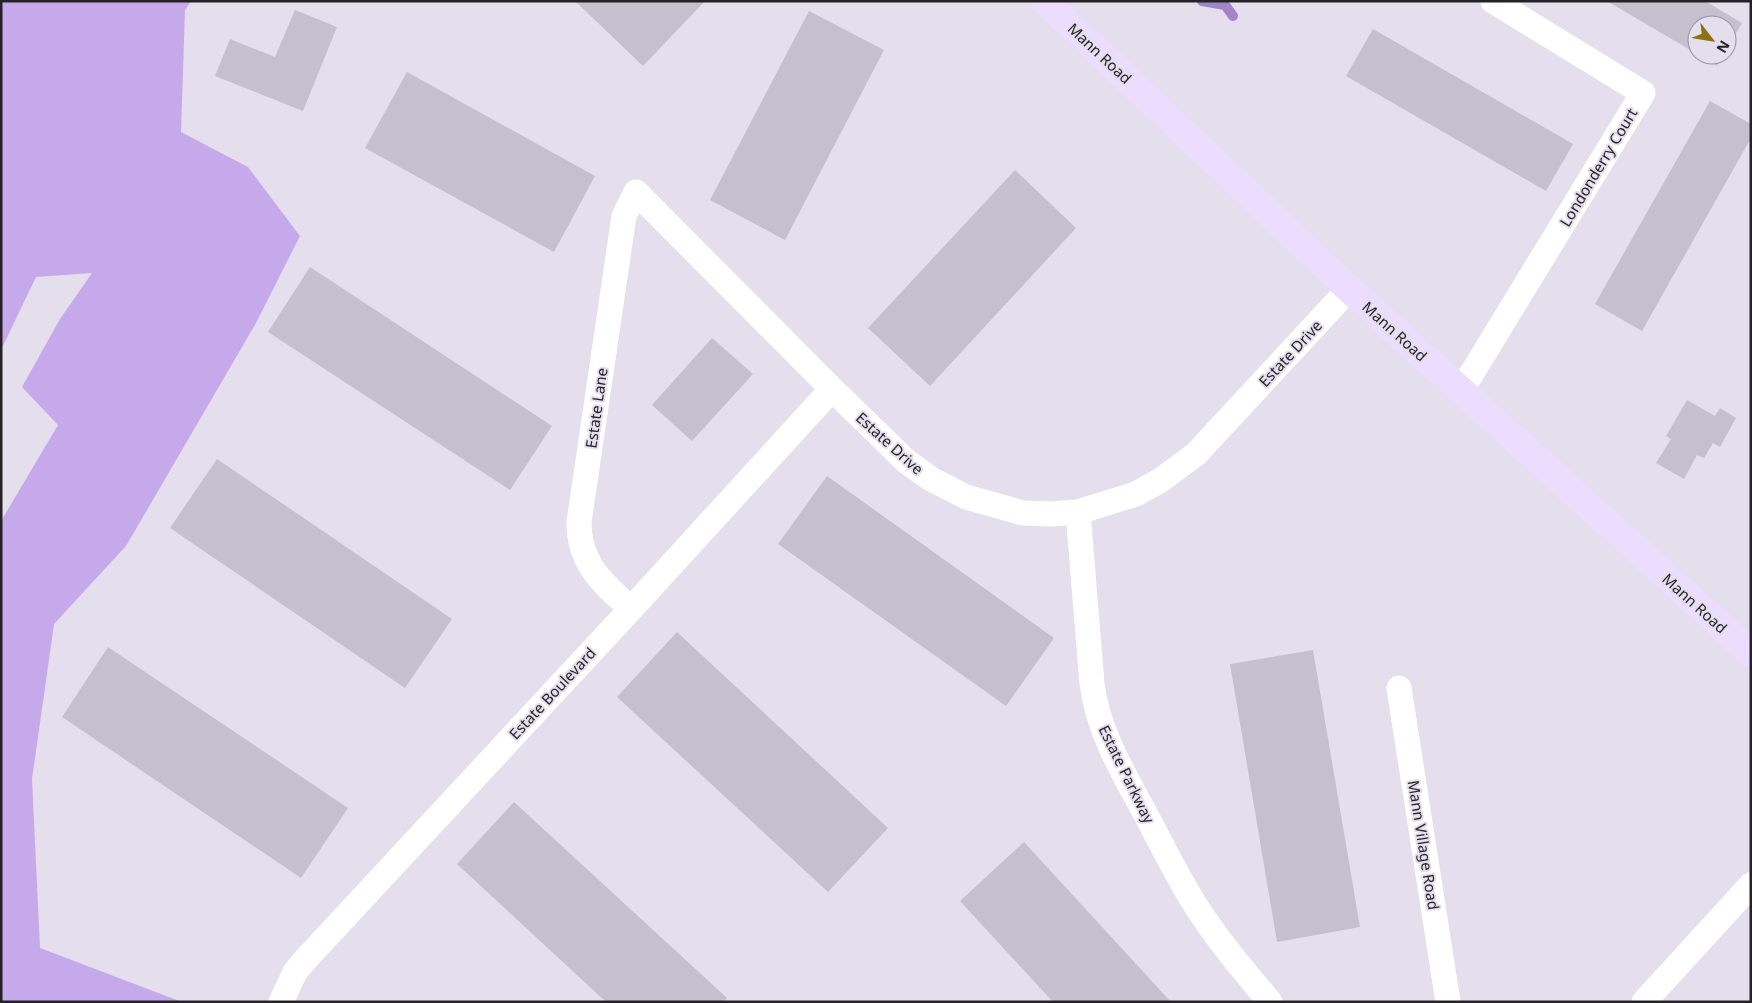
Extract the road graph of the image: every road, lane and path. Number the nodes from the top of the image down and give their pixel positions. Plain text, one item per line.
1 (1045, 1) edge
2 (1493, 1) edge
3 (636, 192) joint
4 (1350, 289) junction
5 (832, 390) junction
6 (1461, 391) junction
7 (1078, 512) junction
8 (631, 609) junction
9 (1751, 653) edge
10 (1399, 688) dead end
11 (1751, 885) edge
12 (281, 1002) edge
13 (1270, 1002) edge
14 (1448, 1002) edge
15 (1644, 1002) edge

1 - 4 main road, Mann Road
2 - 6 street, Londonderry Court
3 - 5 street, Estate Drive
3 - 8 street, Estate Lane
4 - 6 main road, Mann Road
4 - 7 street, Estate Drive
5 - 7 street, Estate Drive
5 - 8 street, Estate Boulevard
6 - 9 main road, Mann Road
7 - 13 street, Estate Parkway
8 - 12 street, Estate Boulevard
10 - 14 street, Mann Village Road
11 - 15 street

